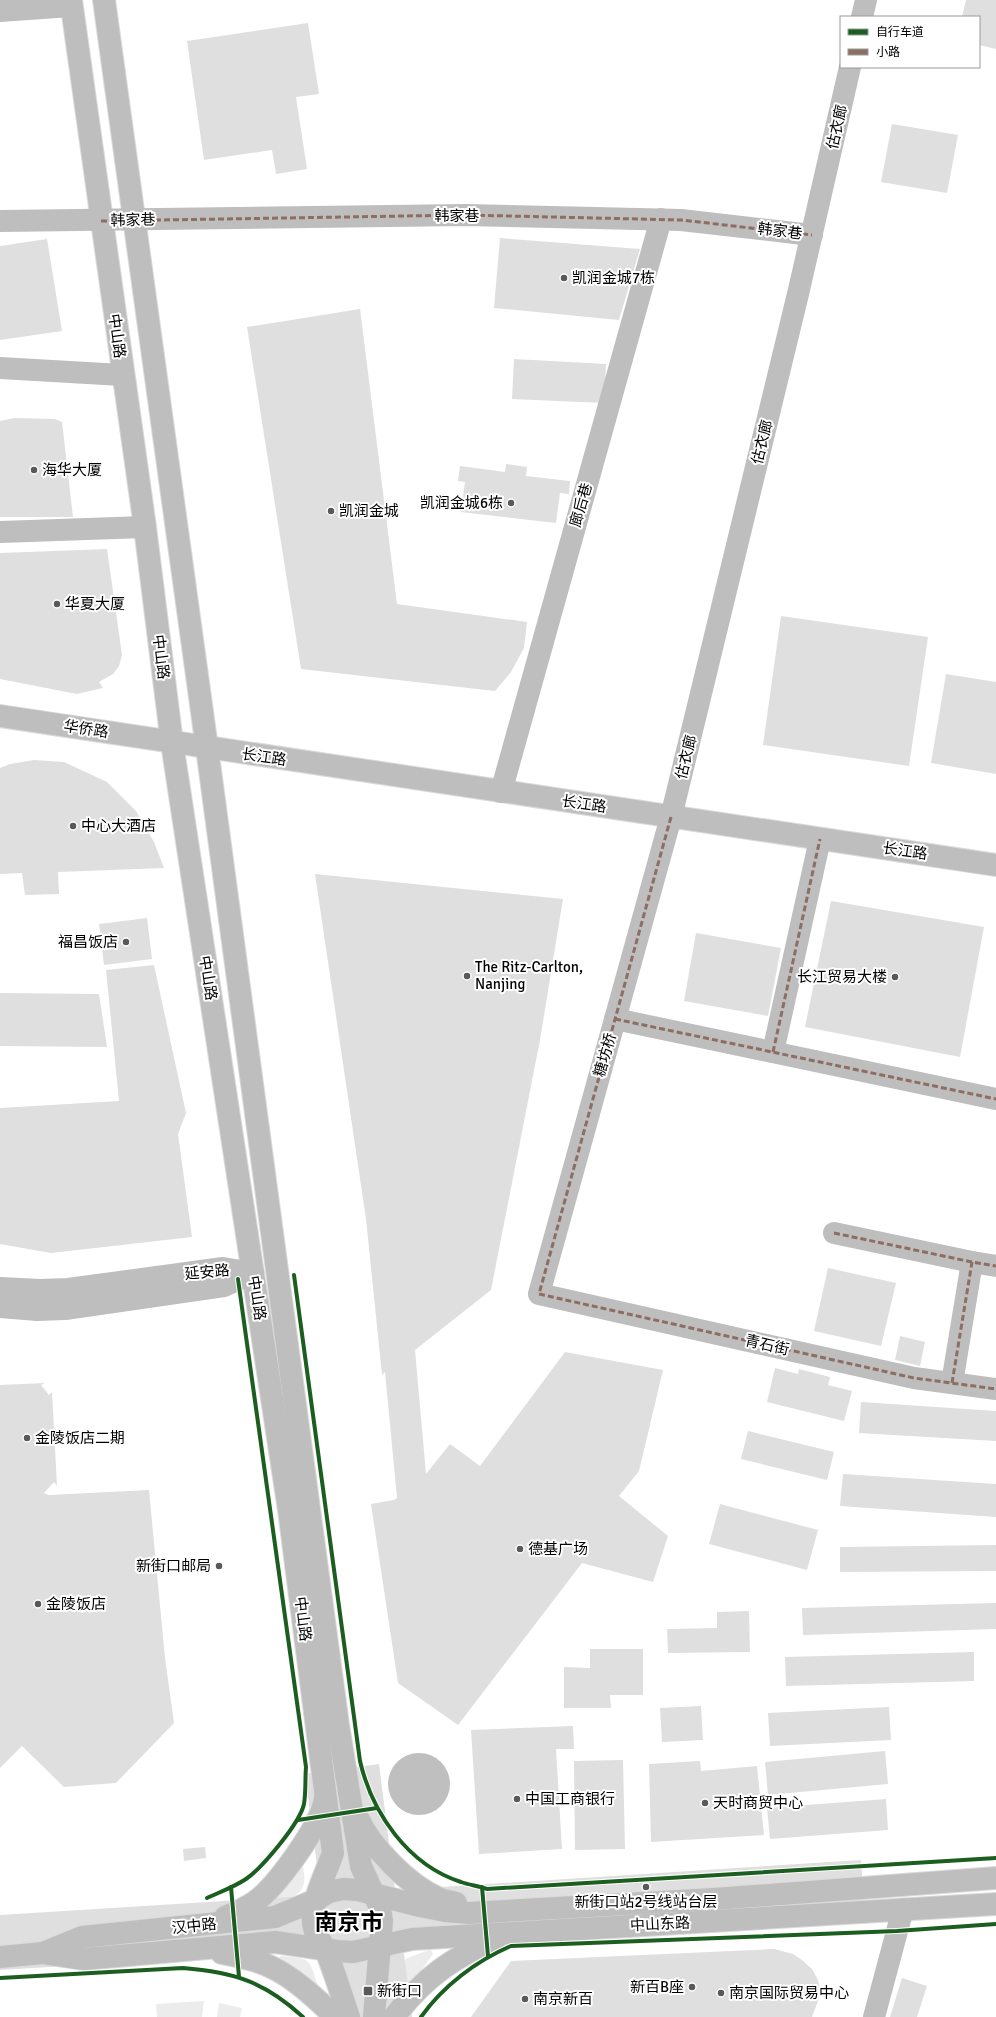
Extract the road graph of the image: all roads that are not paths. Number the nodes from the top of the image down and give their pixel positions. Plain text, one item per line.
1 (104, 0) edge
2 (866, 0) edge
3 (71, 3) edge
4 (0, 11) edge
5 (862, 16) edge
6 (850, 68) edge
7 (661, 219) junction
8 (0, 221) edge
9 (101, 221) junction
10 (137, 233) junction
11 (812, 235) junction
12 (0, 368) edge
13 (122, 375) junction
14 (145, 527) junction
15 (0, 532) edge
16 (0, 716) edge
17 (172, 743) junction
18 (207, 748) junction
19 (501, 792) junction
20 (672, 817) junction
21 (820, 839) junction
22 (996, 865) edge
23 (616, 1019) junction
24 (773, 1052) junction
25 (996, 1099) edge
26 (834, 1233) dead end
27 (972, 1262) junction
28 (996, 1266) edge
29 (253, 1273) junction
30 (0, 1288) edge
31 (539, 1294) joint
32 (0, 1307) edge
33 (952, 1383) dead end
34 (996, 1389) edge
35 (325, 1624) junction
36 (349, 1793) junction
37 (325, 1796) junction
38 (996, 1878) edge
39 (343, 1889) joint
40 (374, 1895) junction
41 (316, 1900) junction
42 (996, 1904) edge
43 (903, 1909) junction
44 (502, 1911) junction
45 (200, 1925) junction
46 (506, 1933) junction
47 (381, 1946) junction
48 (206, 1949) junction
49 (326, 1950) junction
50 (43, 1953) junction
51 (0, 1957) edge
52 (335, 2017) edge
53 (349, 2017) edge
54 (374, 2017) edge
55 (394, 2017) edge
56 (874, 2017) edge

1 - 10 main road
2 - 5 main road
3 - 4 main road
3 - 9 main road, 中山路
6 - 11 main road, 估衣廊
7 - 10 main road, 韩家巷
7 - 11 main road, 韩家巷
7 - 19 main road, 廊后巷
8 - 9 main road, 韩家巷
9 - 10 main road, 韩家巷
9 - 13 main road, 中山路
10 - 18 main road, 中山路
10 - 35 main road
11 - 20 main road, 估衣廊
12 - 13 main road
13 - 14 main road, 中山路
14 - 15 main road
14 - 17 main road, 中山路
16 - 17 main road, 华侨路
17 - 18 main road, 长江路
17 - 29 main road, 中山路
18 - 19 main road, 长江路
18 - 35 main road, 中山路
19 - 20 main road, 长江路
20 - 21 main road, 长江路
20 - 23 main road, 糖坊桥
21 - 22 main road, 长江路
21 - 24 main road
23 - 24 main road
23 - 31 main road, 糖坊桥
24 - 25 main road
26 - 27 main road
27 - 28 main road
27 - 33 main road
29 - 30 main road, 延安路
29 - 32 main road, 延安路
29 - 37 main road, 中山路
31 - 34 main road, 青石街
35 - 36 main road
36 - 40 main road
36 - 44 main road
37 - 41 main road, 中山路
37 - 45 main road
38 - 44 main road, 中山东路
39 - 40 main road, 中山东路
39 - 41 main road, 汉中路
40 - 44 main road, 中山东路
40 - 47 main road
41 - 45 main road, 汉中路
41 - 49 main road, 中山路
42 - 43 main road, 中山东路
43 - 46 main road, 中山东路
43 - 56 main road
45 - 50 main road, 汉中路
46 - 47 main road, 中山东路
46 - 55 main road
47 - 49 main road, 中山东路
47 - 54 main road
48 - 49 main road, 汉中路
48 - 50 main road, 汉中路
48 - 52 main road
49 - 53 main road, 中山路
50 - 51 main road, 汉中路

